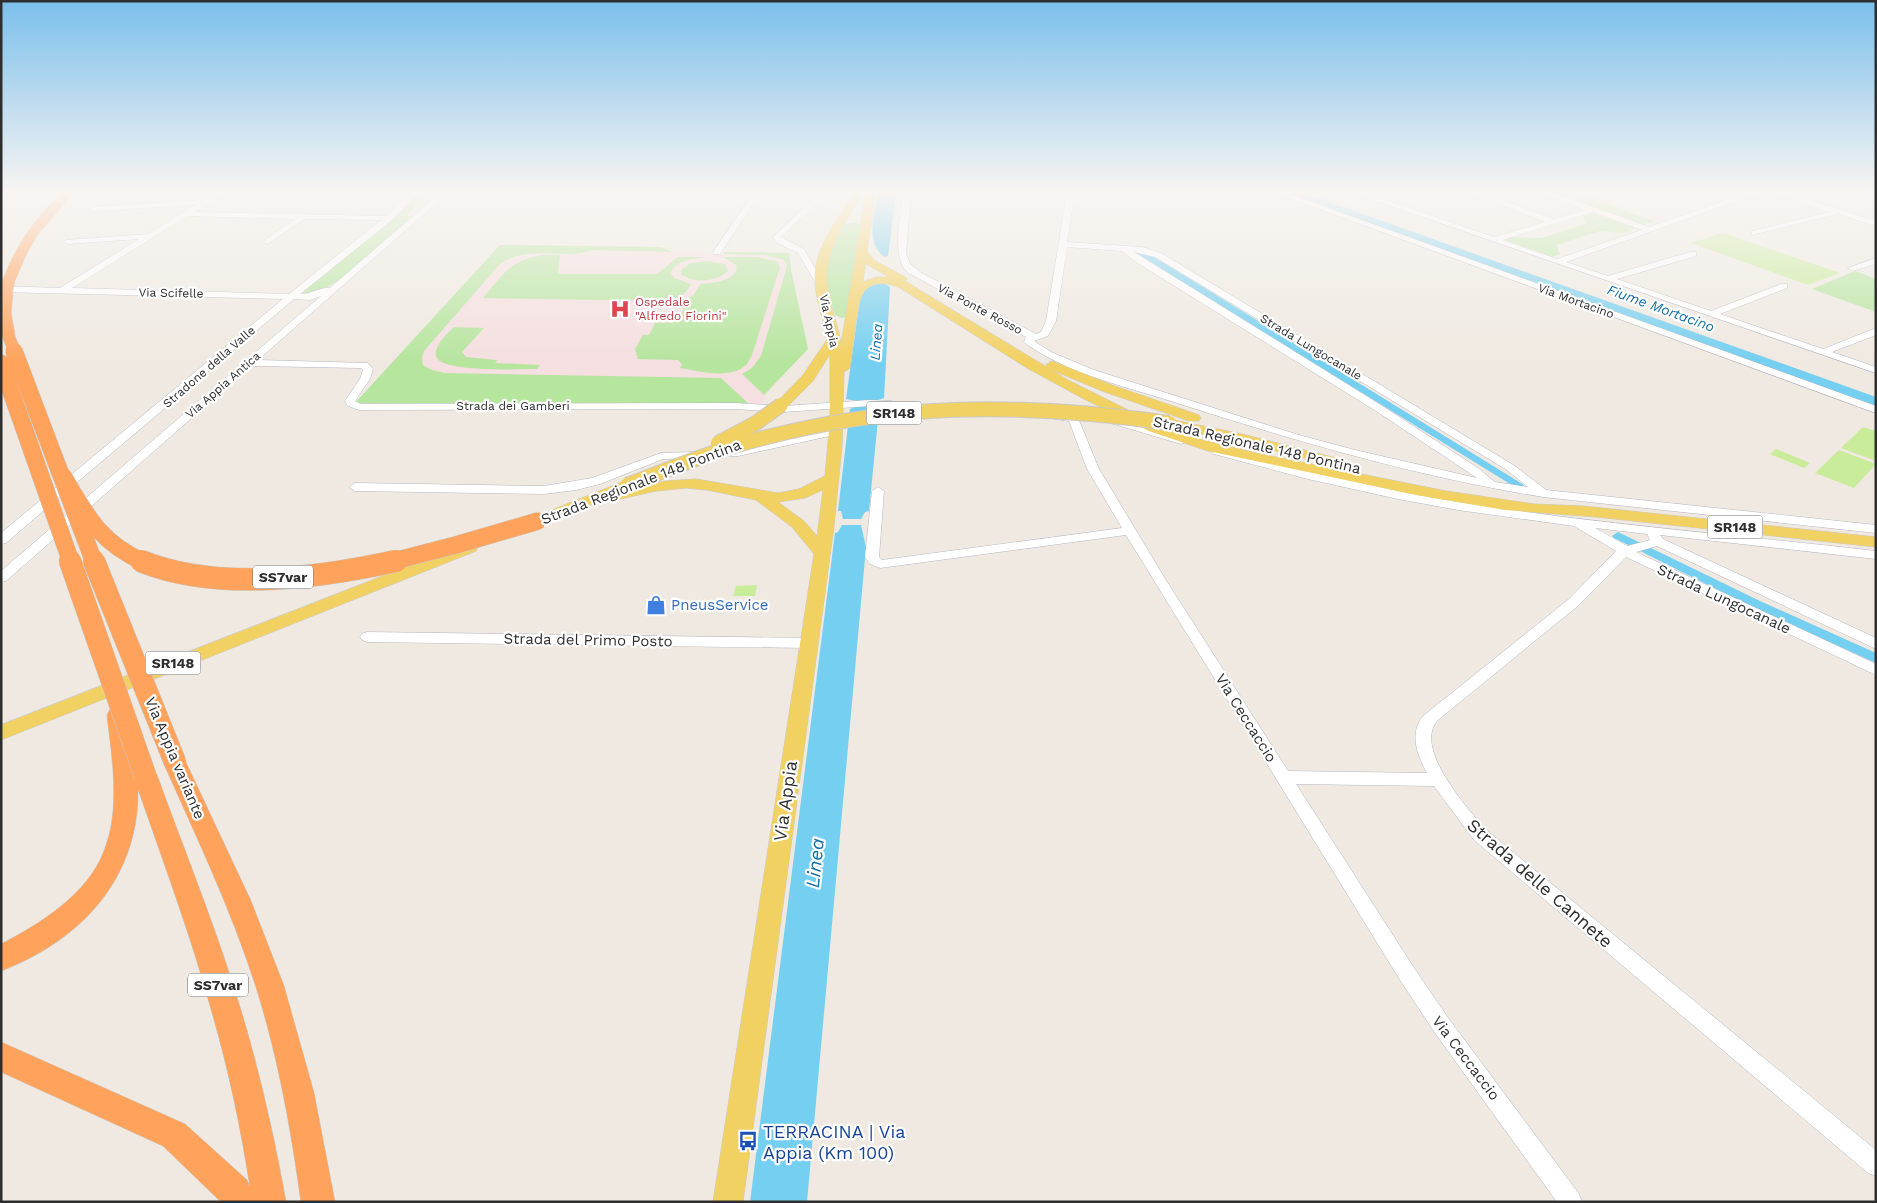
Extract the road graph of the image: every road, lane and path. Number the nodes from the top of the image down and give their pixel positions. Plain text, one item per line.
1 (13, 248) edge
2 (23, 248) edge
3 (131, 248) edge
4 (351, 248) edge
5 (381, 248) edge
6 (720, 248) edge
7 (796, 248) edge
8 (827, 248) edge
9 (864, 248) edge
10 (902, 248) edge
11 (1062, 248) edge
12 (1114, 248) edge
13 (1431, 248) edge
14 (1517, 248) edge
15 (1597, 248) edge
16 (1125, 249) junction
17 (717, 252) dead end
18 (864, 254) junction
19 (1693, 254) dead end
20 (1876, 261) edge
21 (806, 262) junction
22 (1556, 262) junction
23 (822, 263) junction
24 (1, 268) edge
25 (1852, 268) dead end
26 (890, 277) junction
27 (1606, 279) junction
28 (338, 285) junction
29 (1784, 286) dead end
30 (5, 287) edge
31 (822, 288) junction
32 (62, 290) junction
33 (858, 292) junction
34 (291, 296) junction
35 (310, 297) junction
36 (1710, 314) junction
37 (828, 317) junction
38 (853, 318) junction
39 (297, 320) junction
40 (1876, 331) edge
41 (834, 338) junction
42 (1032, 340) junction
43 (1823, 352) junction
44 (1, 363) edge
45 (248, 363) junction
46 (1876, 370) edge
47 (841, 403) junction
48 (1876, 410) edge
49 (1074, 418) junction
50 (835, 432) junction
51 (1330, 461) junction
52 (63, 476) junction
53 (831, 479) junction
54 (627, 485) junction
55 (1492, 485) junction
56 (355, 487) dead end
57 (878, 490) dead end
58 (1543, 493) junction
59 (757, 496) junction
60 (1594, 513) junction
61 (538, 521) junction
62 (1576, 523) junction
63 (1876, 529) edge
64 (1649, 530) junction
65 (1130, 531) junction
66 (1, 540) edge
67 (1658, 542) junction
68 (1876, 542) edge
69 (1624, 551) junction
70 (822, 553) junction
71 (1876, 555) edge
72 (1, 578) edge
73 (367, 637) dead end
74 (808, 643) junction
75 (1876, 644) edge
76 (1876, 670) edge
77 (1, 733) edge
78 (1283, 777) junction
79 (135, 780) junction
80 (1438, 780) junction
81 (1, 958) edge
82 (1, 1057) edge
83 (1876, 1165) edge
84 (240, 1202) edge
85 (269, 1202) edge
86 (318, 1202) edge
87 (728, 1202) edge
88 (1571, 1202) edge

1 - 24 highway
2 - 30 highway, Via Appia variante / SS7var
3 - 32 street
4 - 34 street, Stradone della Valle
5 - 28 street, Via Appia Antica
6 - 17 street
7 - 21 street
8 - 23 main road, Via Appia
9 - 18 main road, Via Appia
10 - 42 street, Via Ponte Rosso
11 - 42 street
12 - 16 street, Strada Lungocanale
13 - 48 street, Via Mortacino
14 - 22 street
15 - 22 street
16 - 55 street
16 - 58 street, Strada Lungocanale
18 - 26 main road
18 - 33 main road, Via Appia
19 - 27 street
20 - 25 street
21 - 23 street
21 - 31 street
22 - 27 street
23 - 31 main road, Via Appia
26 - 33 main road
26 - 51 main road
26 - 60 main road
27 - 36 street
28 - 35 street, Via Scifelle
28 - 39 street, Via Appia Antica
29 - 36 street
30 - 32 street, Via Scifelle
30 - 52 highway, Via Appia variante / SS7var, bridge
31 - 37 main road, Via Appia
32 - 34 street, Via Scifelle
33 - 38 main road, Via Appia
34 - 35 street, Via Scifelle
34 - 66 street, Stradone della Valle
35 - 39 street
36 - 43 street
37 - 38 main road
37 - 41 main road, Via Appia
38 - 47 main road, Via Appia
39 - 45 street, Via Appia Antica
40 - 43 street
41 - 47 main road, Via Appia
41 - 54 main road, SR148, bridge
42 - 55 street, Via Ponte Rosso
43 - 46 street
44 - 79 highway, bridge
45 - 47 street, Strada dei Gamberi
45 - 72 street, Via Appia Antica
47 - 49 street
47 - 50 main road, Via Appia
49 - 62 street
49 - 65 street, Via Ceccaccio
50 - 53 main road, Via Appia
50 - 56 street
51 - 54 main road, Strada Regionale 148 Pontina / SR148, bridge
51 - 60 main road, Strada Regionale 148 Pontina / SR148
52 - 61 highway, SS7var, bridge
52 - 86 highway, Via Appia variante / SS7var, bridge
53 - 59 main road, SR148
53 - 70 main road, Via Appia
54 - 61 main road, Strada Regionale 148 Pontina / SR148
55 - 58 street, Via Ponte Rosso
57 - 65 street
58 - 63 street, Via Ponte Rosso
59 - 61 main road, SR148
59 - 70 main road, SR148
60 - 68 main road, Strada Regionale 148 Pontina / SR148
61 - 77 main road, Strada Regionale 148 Pontina / SR148, bridge
62 - 64 street
62 - 69 street, Strada Lungocanale
64 - 67 street
64 - 71 street
65 - 78 street, Via Ceccaccio
67 - 69 street
67 - 75 street
69 - 76 street, Strada Lungocanale
69 - 80 street, Strada delle Cannete
70 - 74 main road, Via Appia
73 - 74 street, Strada del Primo Posto
74 - 87 main road, Via Appia
78 - 80 street
78 - 88 street, Via Ceccaccio
79 - 81 highway
79 - 85 highway, SS7var
80 - 83 street, Strada delle Cannete
82 - 84 highway

